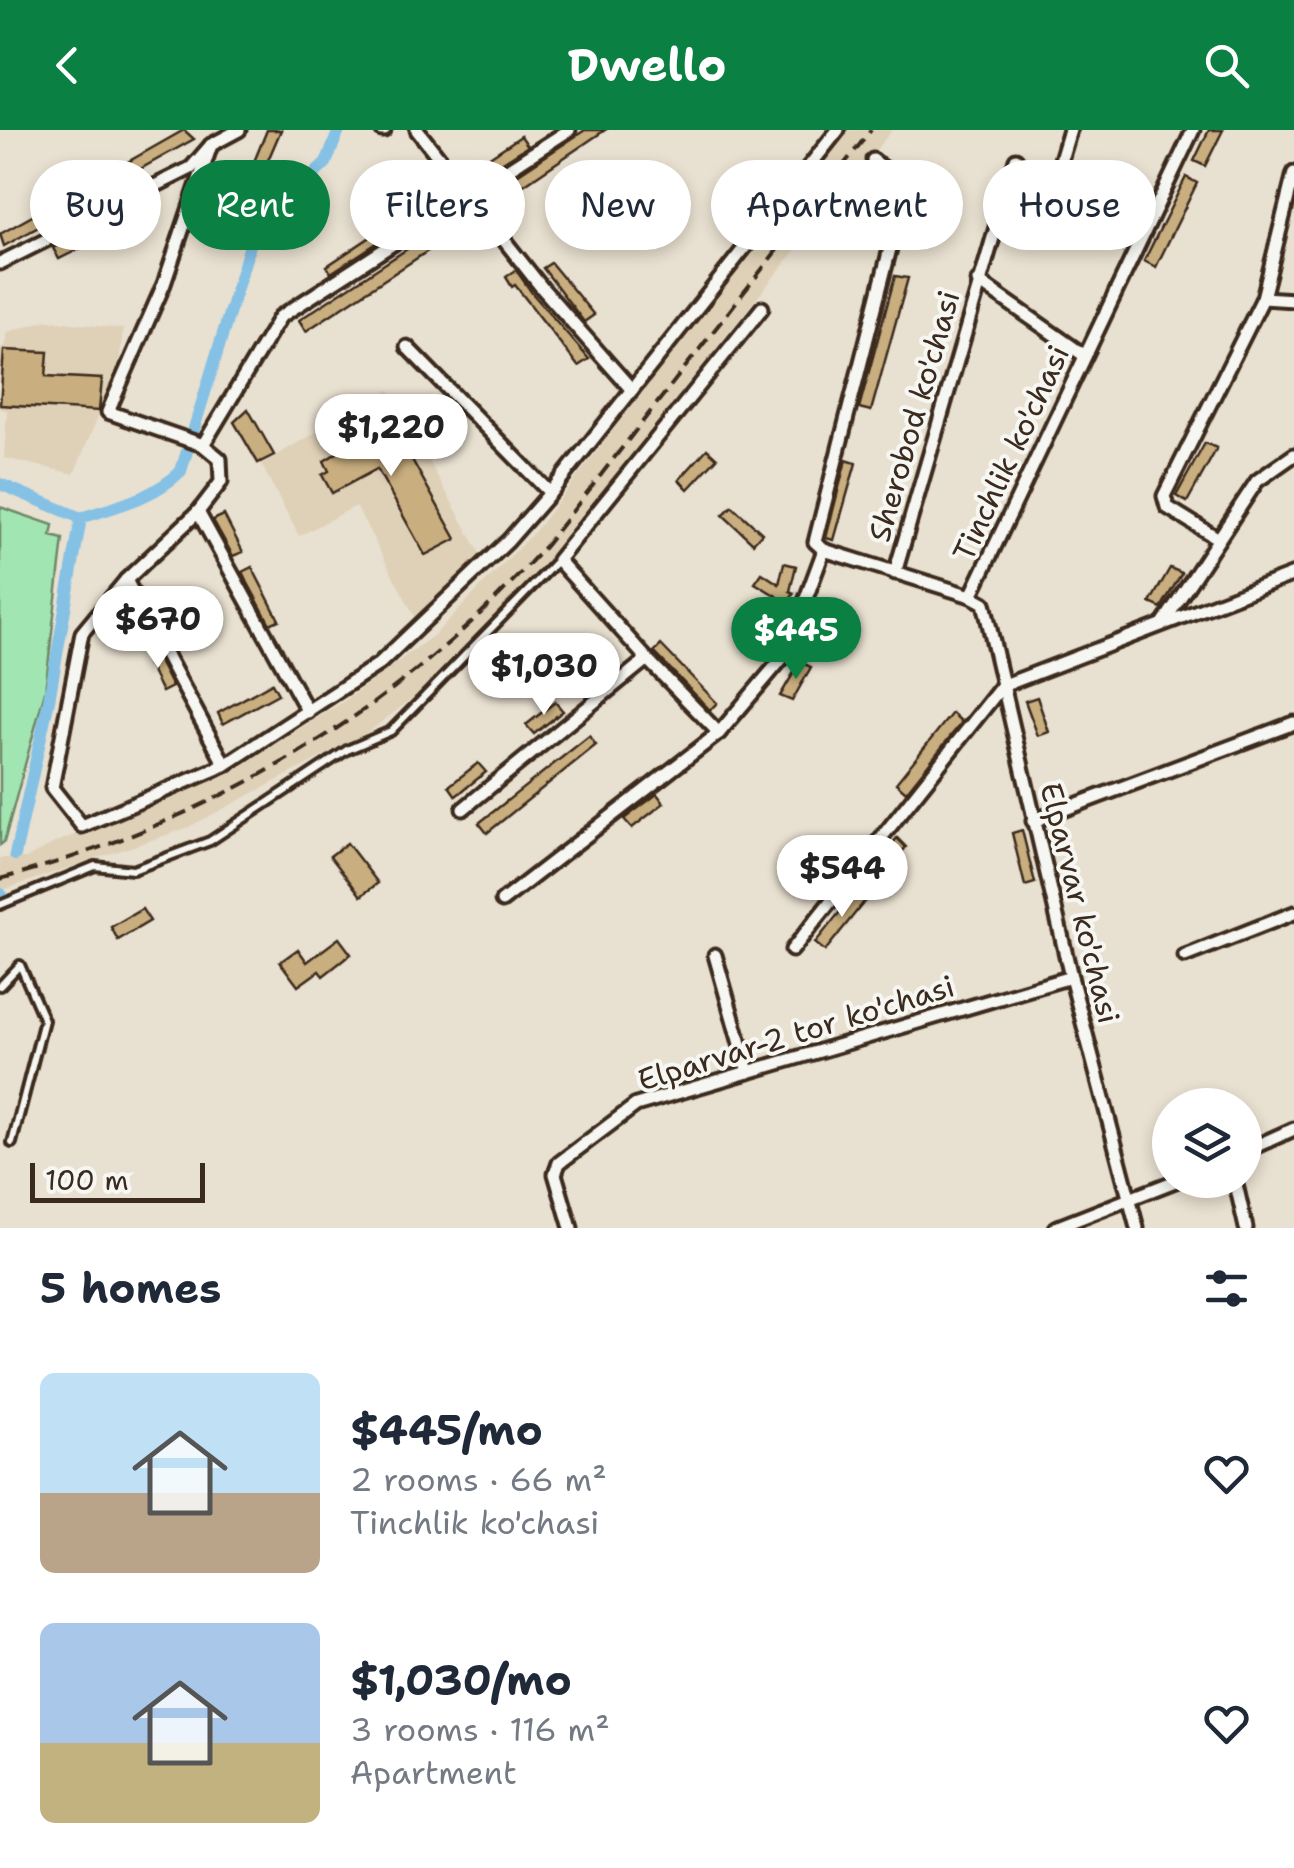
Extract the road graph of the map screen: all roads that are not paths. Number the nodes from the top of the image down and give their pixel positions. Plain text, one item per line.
1 (238, 130) edge
2 (416, 130) edge
3 (568, 130) edge
4 (838, 130) edge
5 (1070, 130) edge
6 (1193, 130) edge
7 (210, 145) junction
8 (1016, 159) dead end
9 (439, 160) edge
10 (523, 160) edge
11 (1061, 160) edge
12 (1294, 173) edge
13 (384, 250) edge
14 (512, 250) edge
15 (890, 250) edge
16 (0, 263) edge
17 (978, 281) junction
18 (1262, 298) junction
19 (1294, 300) edge
20 (762, 308) dead end
21 (407, 347) dead end
22 (1085, 356) junction
23 (632, 390) junction
24 (203, 445) junction
25 (1294, 455) edge
26 (550, 493) junction
27 (198, 512) junction
28 (1217, 538) junction
29 (824, 550) junction
30 (558, 560) junction
31 (895, 573) junction
32 (1294, 574) edge
33 (126, 580) junction
34 (971, 596) junction
35 (1164, 622) junction
36 (646, 659) junction
37 (1002, 686) junction
38 (308, 712) junction
39 (1294, 723) edge
40 (720, 732) junction
41 (225, 765) junction
42 (463, 810) dead end
43 (1033, 821) junction
44 (502, 901) dead end
45 (3, 904) edge
46 (1294, 913) edge
47 (792, 950) dead end
48 (714, 955) dead end
49 (1185, 956) dead end
50 (1071, 978) junction
51 (0, 986) edge
52 (748, 1072) junction
53 (1294, 1129) edge
54 (12, 1143) dead end
55 (1262, 1143) edge
56 (1152, 1192) edge
57 (1239, 1198) edge
58 (1130, 1202) junction
59 (572, 1228) edge
60 (1055, 1228) edge
61 (1136, 1228) edge
62 (1246, 1228) edge

1 - 7 street
2 - 9 street
3 - 10 street
4 - 23 street
5 - 11 street
6 - 22 street, Tinchlik ko'chasi
7 - 16 street
7 - 24 street
8 - 17 street, Sherobod ko'chasi
12 - 18 street
13 - 24 street
14 - 23 street
15 - 29 street
17 - 22 street
17 - 31 street, Sherobod ko'chasi
18 - 19 street
18 - 28 street
20 - 30 street
21 - 26 street
22 - 34 street, Tinchlik ko'chasi
23 - 26 street
24 - 27 street
25 - 28 street
26 - 38 street
27 - 33 street
27 - 38 street
28 - 35 street
29 - 31 street, Tinchlik ko'chasi
29 - 40 street
30 - 36 street
30 - 45 lane
31 - 34 street, Tinchlik ko'chasi
32 - 35 street
33 - 41 street
33 - 41 street
34 - 37 street, Elparvar ko'chasi
35 - 37 street
36 - 40 street
36 - 42 street
37 - 43 street, Elparvar ko'chasi
37 - 47 street
38 - 41 street
39 - 43 street
40 - 44 street
43 - 50 street, Elparvar ko'chasi
46 - 49 street
48 - 52 street
50 - 52 street, Elparvar-2 tor ko'chasi
50 - 58 street, Elparvar ko'chasi
51 - 54 lane
52 - 59 street, Elparvar-2 tor ko'chasi
53 - 55 street
56 - 58 street
57 - 62 street
58 - 60 street
58 - 61 street, Elparvar ko'chasi

